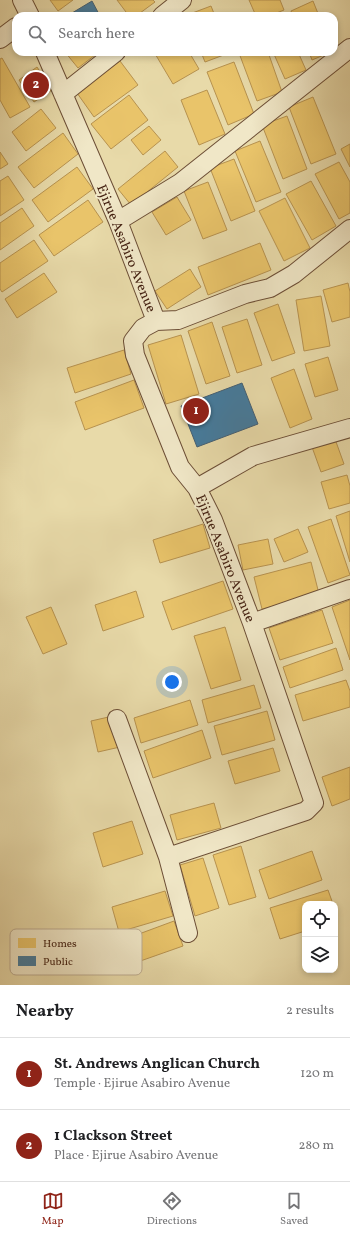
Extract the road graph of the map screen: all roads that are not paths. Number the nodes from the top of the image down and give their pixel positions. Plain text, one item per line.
1 (22, 0) edge
2 (182, 0) edge
3 (28, 12) edge
4 (167, 12) edge
5 (12, 30) edge
6 (0, 39) edge
7 (350, 48) edge
8 (47, 56) edge
9 (111, 56) edge
10 (63, 94) junction
11 (118, 221) junction
12 (350, 229) edge
13 (156, 321) junction
14 (350, 428) edge
15 (197, 488) junction
16 (350, 590) edge
17 (252, 623) junction
18 (117, 719) dead end
19 (168, 857) junction
20 (188, 933) dead end

1 - 3 street
2 - 4 street
5 - 6 street
7 - 11 street
8 - 10 street, Ejirue Asabiro Avenue
9 - 10 street
10 - 11 street, Ejirue Asabiro Avenue
11 - 13 street, Ejirue Asabiro Avenue
12 - 13 street
13 - 15 street, Ejirue Asabiro Avenue
14 - 15 street
15 - 17 street, Ejirue Asabiro Avenue
16 - 17 street
17 - 19 street, Ejirue Asabiro Avenue
18 - 19 street
19 - 20 street

